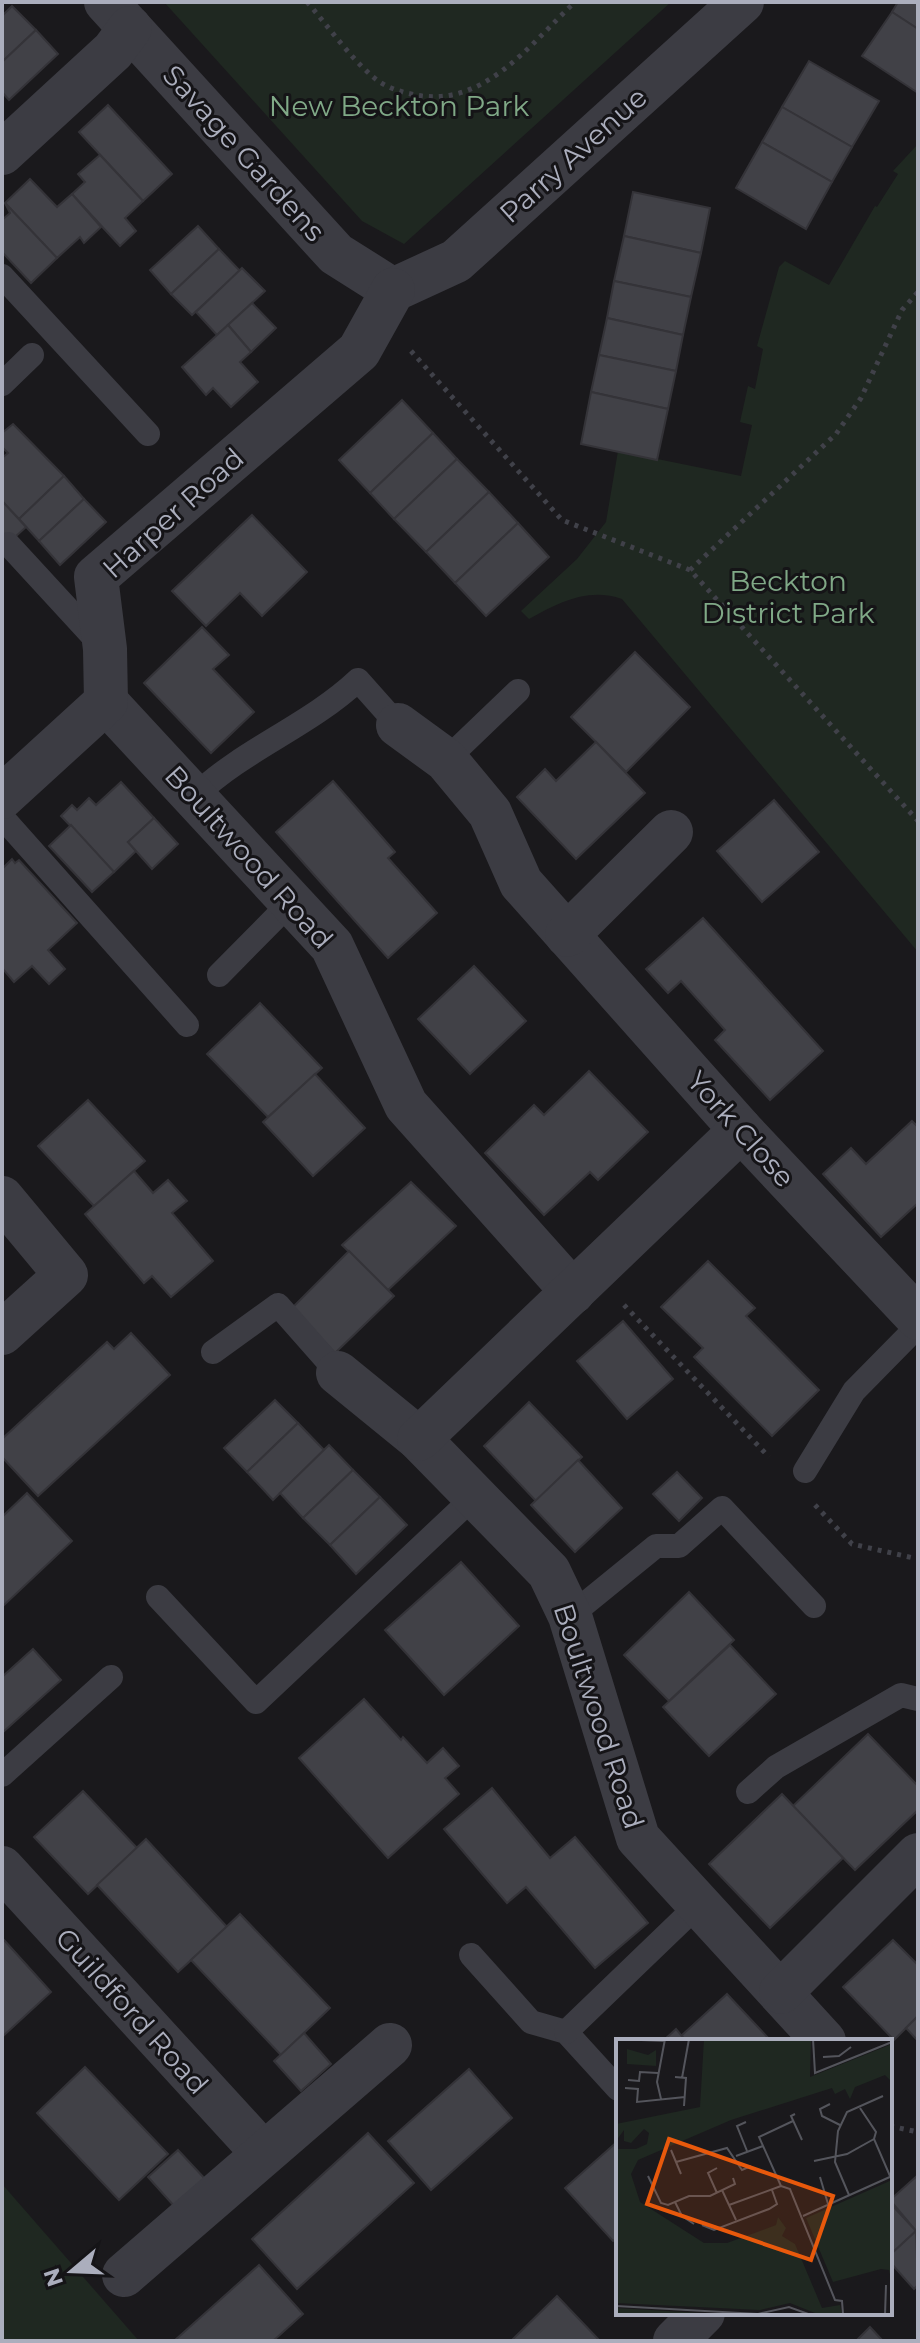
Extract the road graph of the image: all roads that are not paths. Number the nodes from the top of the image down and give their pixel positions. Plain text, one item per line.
1 (742, 2) edge
2 (118, 15) edge
3 (2, 153) edge
4 (2, 276) edge
5 (393, 290) junction
6 (32, 355) dead end
7 (2, 384) edge
8 (148, 434) dead end
9 (8, 544) dead end
10 (105, 649) junction
11 (518, 691) dead end
12 (106, 702) junction
13 (398, 725) joint
14 (446, 760) junction
15 (196, 795) junction
16 (2, 797) edge
17 (2, 817) edge
18 (671, 832) dead end
19 (292, 901) junction
20 (567, 935) junction
21 (219, 975) dead end
22 (187, 1025) dead end
23 (741, 1130) junction
24 (2, 1198) edge
25 (583, 1282) junction
26 (918, 1318) edge
27 (918, 1326) edge
28 (2, 1333) edge
29 (213, 1352) dead end
30 (338, 1373) joint
31 (419, 1439) junction
32 (805, 1471) dead end
33 (476, 1495) junction
34 (158, 1597) dead end
35 (814, 1606) dead end
36 (570, 1616) junction
37 (111, 1677) dead end
38 (918, 1699) edge
39 (2, 1775) edge
40 (748, 1792) dead end
41 (918, 1855) edge
42 (7, 1883) edge
43 (700, 1903) junction
44 (471, 1955) dead end
45 (781, 1992) junction
46 (566, 2032) junction
47 (822, 2039) edge
48 (390, 2045) dead end
49 (616, 2087) edge
50 (263, 2153) junction
51 (124, 2275) dead end
52 (701, 2315) edge
53 (675, 2341) edge

1 - 5 street, Parry Avenue
2 - 3 street
2 - 5 street, Savage Gardens
4 - 8 lane
5 - 10 street, Harper Road
6 - 7 lane
9 - 10 lane
10 - 12 street, Harper Road
11 - 14 lane
12 - 15 street, Boultwood Road
12 - 16 street
13 - 14 street, York Close
13 - 15 lane
14 - 20 street, York Close
15 - 19 street, Boultwood Road
17 - 22 lane
18 - 20 street
19 - 21 lane
19 - 25 street, Boultwood Road
20 - 23 street, York Close
23 - 25 street
23 - 26 street, York Close
24 - 28 street
25 - 31 street
27 - 32 lane
29 - 30 lane
30 - 31 street, Boultwood Road
31 - 33 street, Boultwood Road
33 - 34 lane
33 - 36 street, Boultwood Road
35 - 36 lane
36 - 43 street, Boultwood Road
37 - 39 lane
38 - 40 lane
41 - 45 street
42 - 50 street, Guildford Road
43 - 45 street, Boultwood Road
43 - 46 lane
44 - 46 lane
45 - 47 street, Boultwood Road
46 - 49 lane
48 - 50 street
50 - 51 street
52 - 53 street

